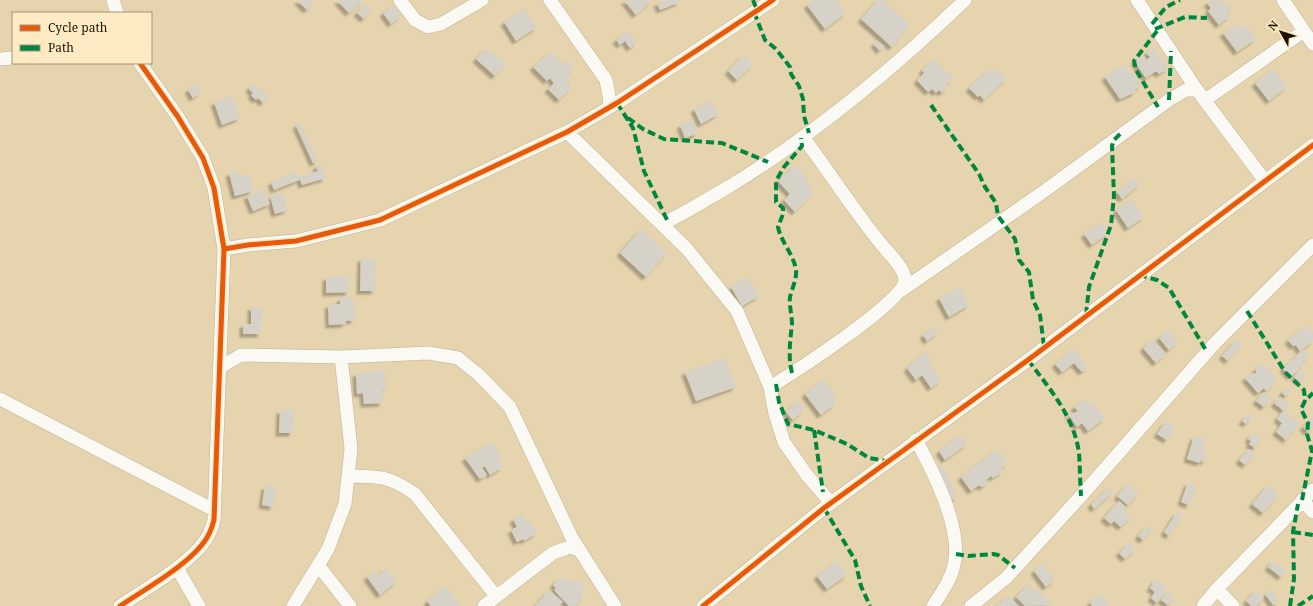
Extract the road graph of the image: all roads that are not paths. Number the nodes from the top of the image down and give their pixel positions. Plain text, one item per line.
1 (113, 0) edge
2 (400, 0) edge
3 (482, 0) edge
4 (773, 0) edge
5 (965, 0) edge
6 (1137, 0) edge
7 (1284, 0) edge
8 (556, 2) edge
9 (117, 12) edge
10 (1304, 31) junction
11 (1313, 44) edge
12 (12, 58) edge
13 (0, 59) edge
14 (141, 64) edge
15 (1201, 95) junction
16 (610, 107) junction
17 (567, 132) junction
18 (803, 137) junction
19 (1313, 145) edge
20 (1265, 181) junction
21 (662, 224) junction
22 (1313, 245) edge
23 (224, 249) junction
24 (902, 290) junction
25 (220, 344) junction
26 (241, 355) junction
27 (341, 357) junction
28 (219, 368) junction
29 (770, 387) junction
30 (0, 399) edge
31 (916, 440) junction
32 (348, 476) junction
33 (1313, 490) edge
34 (1302, 500) junction
35 (831, 503) junction
36 (214, 510) junction
37 (1313, 512) edge
38 (565, 523) junction
39 (579, 550) junction
40 (553, 553) junction
41 (318, 565) junction
42 (177, 568) junction
43 (1217, 589) junction
44 (496, 596) junction
45 (120, 606) edge
46 (199, 606) edge
47 (293, 606) edge
48 (350, 606) edge
49 (484, 606) edge
50 (615, 606) edge
51 (703, 606) edge
52 (933, 606) edge
53 (971, 606) edge
54 (1203, 606) edge
55 (1234, 606) edge

1 - 9 street
2 - 3 street
4 - 16 street
5 - 18 street
6 - 15 street
7 - 10 street
8 - 16 street
10 - 11 street
10 - 15 street
12 - 13 street
14 - 23 street
15 - 20 street
15 - 24 street
16 - 17 street
17 - 21 street
17 - 23 street
18 - 21 street
18 - 24 street
19 - 20 street
20 - 31 street
21 - 29 street
22 - 53 street
23 - 25 street
24 - 29 street
25 - 26 street
25 - 28 street
26 - 27 street
26 - 28 street
27 - 32 street
27 - 38 street
28 - 36 street
29 - 35 street
30 - 36 street
31 - 35 street
31 - 52 street
32 - 41 street
32 - 44 street
33 - 34 street
34 - 37 street
34 - 43 street
35 - 51 street
36 - 42 street
38 - 39 street
38 - 40 street
39 - 40 street
39 - 50 street
40 - 44 street
41 - 47 street
41 - 48 street
42 - 45 street
42 - 46 street
43 - 54 street
43 - 55 street
44 - 49 street

